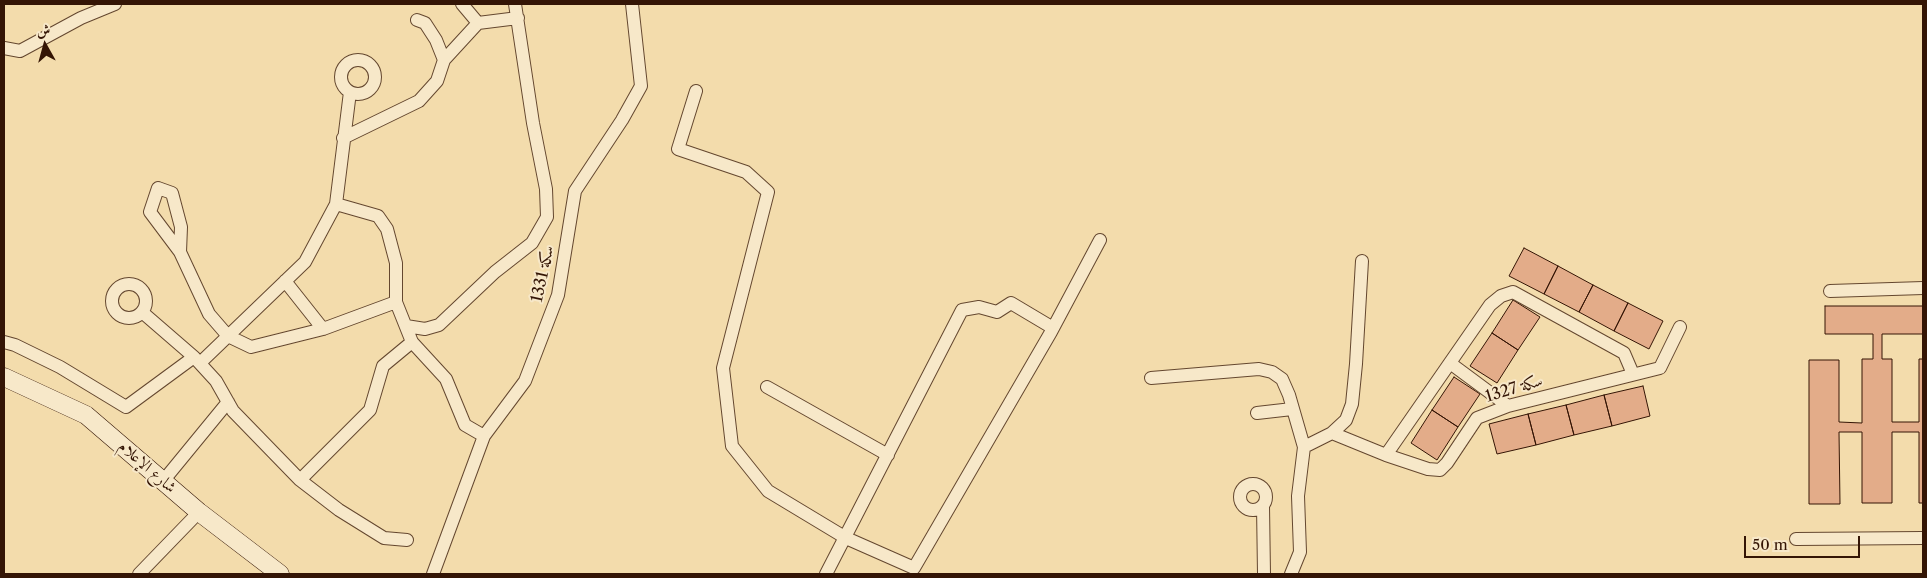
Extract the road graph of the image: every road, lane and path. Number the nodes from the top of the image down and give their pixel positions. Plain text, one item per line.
1 (116, 4) edge
2 (462, 4) edge
3 (516, 4) edge
4 (632, 4) edge
5 (518, 18) junction
6 (417, 20) dead end
7 (478, 23) junction
8 (4, 48) edge
9 (444, 60) junction
10 (696, 90) dead end
11 (350, 92) dead end
12 (343, 138) junction
13 (336, 204) junction
14 (1100, 240) dead end
15 (180, 252) dead end
16 (1362, 261) dead end
17 (285, 281) junction
18 (1923, 288) edge
19 (1830, 291) dead end
20 (396, 302) junction
21 (142, 312) dead end
22 (406, 326) junction
23 (1680, 327) dead end
24 (1053, 328) junction
25 (324, 329) junction
26 (228, 336) junction
27 (4, 342) edge
28 (412, 342) junction
29 (197, 360) junction
30 (1450, 363) junction
31 (1633, 374) junction
32 (4, 377) edge
33 (1151, 378) dead end
34 (767, 387) dead end
35 (228, 402) junction
36 (1508, 406) junction
37 (1292, 409) junction
38 (1257, 413) dead end
39 (1332, 432) junction
40 (484, 436) junction
41 (1304, 447) junction
42 (1386, 455) junction
43 (888, 456) junction
44 (164, 480) junction
45 (300, 480) junction
46 (1263, 506) dead end
47 (199, 512) junction
48 (846, 538) junction
49 (1923, 538) edge
50 (1796, 539) dead end
51 (407, 540) dead end
52 (139, 574) edge
53 (280, 574) edge
54 (433, 574) edge
55 (826, 574) edge
56 (1264, 574) edge
57 (1291, 574) edge

1 - 8 street
2 - 7 street
3 - 5 street
4 - 40 street, سكة 1331
5 - 7 street
5 - 22 street
6 - 9 street
7 - 9 street
9 - 12 street
10 - 48 street
11 - 12 street
12 - 13 street
13 - 17 street
13 - 20 street
14 - 24 street
15 - 26 street
16 - 39 street
17 - 25 street
17 - 26 street
18 - 19 street
20 - 22 street
20 - 25 street
21 - 29 street
22 - 28 street
23 - 31 street, سكة 1327
24 - 43 street
24 - 48 street
25 - 26 street
26 - 29 street
27 - 29 street
28 - 40 street
28 - 45 street
29 - 35 street
30 - 31 street
30 - 36 street
30 - 42 street
31 - 36 street, سكة 1327
32 - 44 main road, شارع الإعلام
33 - 37 street
34 - 43 street
35 - 44 street
35 - 45 street
36 - 42 street, سكة 1327
37 - 38 street
37 - 41 street
39 - 41 street
39 - 42 street, سكة 1327
40 - 54 street, سكة 1331
41 - 57 street
43 - 48 street
44 - 47 main road, شارع الإعلام
45 - 51 street
46 - 56 street
47 - 52 street
47 - 53 main road, شارع الإعلام
48 - 55 street
49 - 50 street

